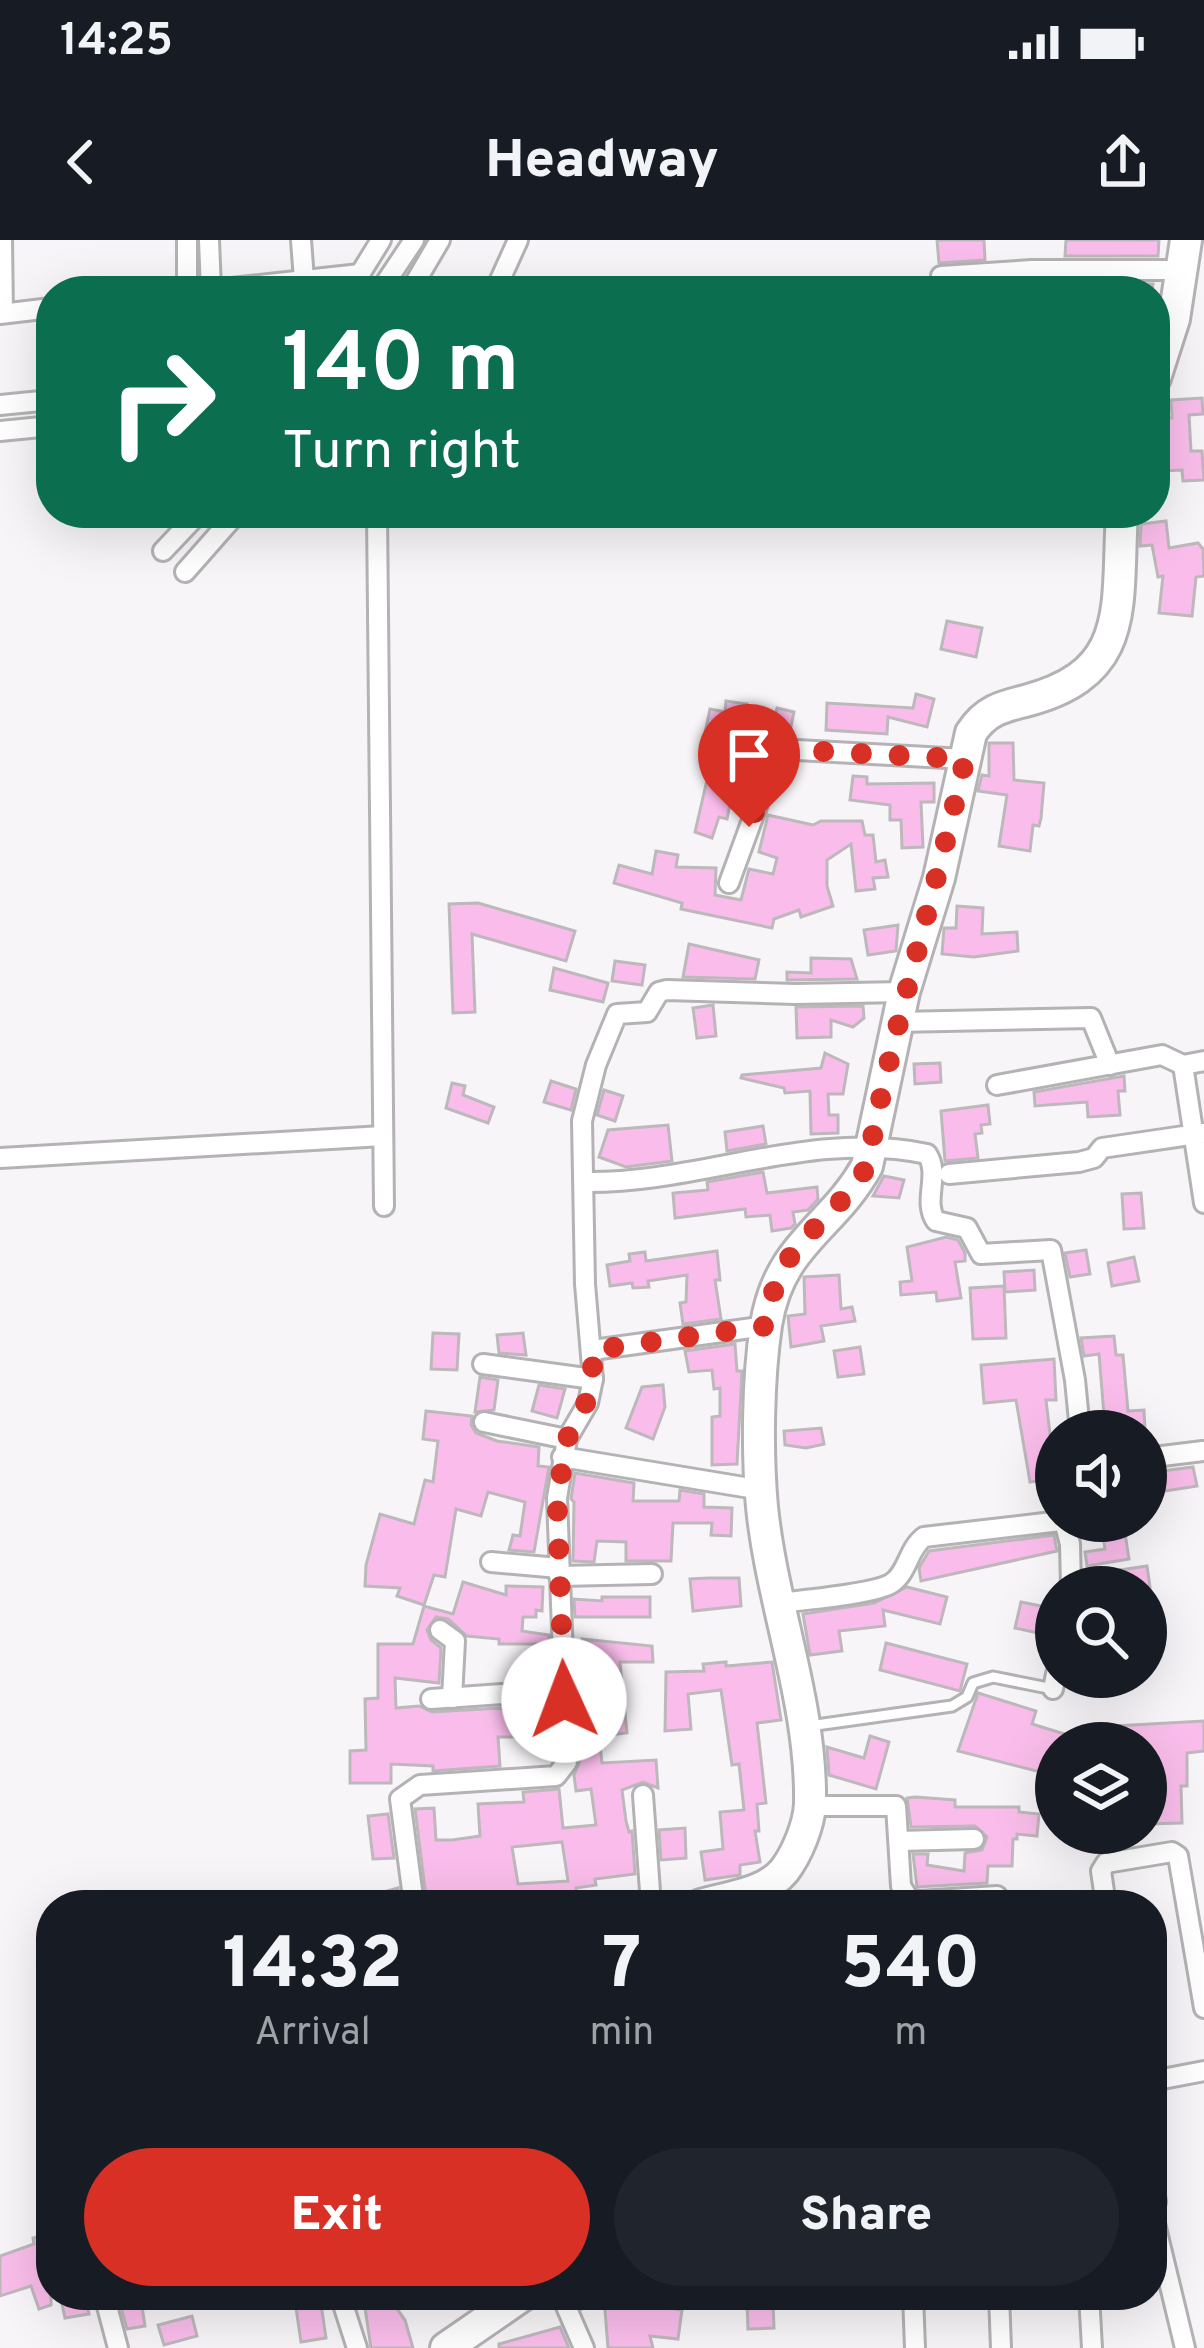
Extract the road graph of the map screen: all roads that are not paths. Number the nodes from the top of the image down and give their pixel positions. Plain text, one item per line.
1 (2, 240) edge
2 (187, 240) edge
3 (208, 240) edge
4 (301, 240) edge
5 (381, 240) edge
6 (414, 240) edge
7 (440, 240) edge
8 (502, 240) edge
9 (518, 240) edge
10 (1185, 255) edge
11 (187, 276) edge
12 (208, 276) edge
13 (304, 276) edge
14 (341, 276) edge
15 (390, 276) edge
16 (419, 276) edge
17 (499, 276) edge
18 (502, 276) edge
19 (954, 276) edge
20 (36, 310) edge
21 (2, 313) edge
22 (1170, 332) edge
23 (36, 401) edge
24 (0, 405) edge
25 (36, 427) edge
26 (0, 431) edge
27 (185, 528) edge
28 (224, 528) edge
29 (377, 528) edge
30 (1121, 528) edge
31 (163, 551) dead end
32 (185, 572) dead end
33 (965, 759) junction
34 (729, 884) dead end
35 (901, 1007) junction
36 (1204, 1061) edge
37 (1109, 1065) junction
38 (1183, 1065) junction
39 (998, 1085) dead end
40 (1199, 1134) edge
41 (383, 1136) junction
42 (870, 1147) junction
43 (0, 1158) edge
44 (949, 1174) dead end
45 (584, 1183) junction
46 (1204, 1203) edge
47 (384, 1206) dead end
48 (766, 1326) junction
49 (593, 1350) junction
50 (483, 1364) dead end
51 (593, 1379) junction
52 (1078, 1410) edge
53 (484, 1422) dead end
54 (564, 1448) junction
55 (1203, 1450) edge
56 (1167, 1455) edge
57 (761, 1490) junction
58 (1035, 1524) edge
59 (491, 1562) dead end
60 (559, 1572) junction
61 (652, 1574) dead end
62 (779, 1603) junction
63 (440, 1630) dead end
64 (1035, 1681) edge
65 (564, 1700) junction
66 (803, 1727) junction
67 (643, 1795) dead end
68 (810, 1806) junction
69 (974, 1839) dead end
70 (899, 1841) junction
71 (412, 1890) edge
72 (650, 1890) edge
73 (754, 1890) edge
74 (903, 1890) edge
75 (1104, 1890) edge
76 (1204, 2008) edge
77 (1204, 2071) edge
78 (1167, 2078) edge
79 (1167, 2273) edge
80 (108, 2310) edge
81 (345, 2310) edge
82 (502, 2310) edge
83 (568, 2310) edge
84 (914, 2310) edge
85 (1000, 2310) edge
86 (1090, 2310) edge
87 (118, 2348) edge
88 (357, 2348) edge
89 (446, 2348) edge
90 (584, 2348) edge
91 (915, 2348) edge
92 (1001, 2348) edge
93 (1092, 2348) edge
94 (1185, 2348) edge

1 - 21 street
2 - 11 street
3 - 12 street
4 - 13 street
5 - 14 street
6 - 15 street
7 - 16 street
8 - 17 street
9 - 18 street
10 - 19 street
10 - 22 main road
20 - 21 street
23 - 24 street
25 - 26 street
27 - 31 street
28 - 32 street
29 - 41 street
30 - 33 main road
33 - 34 street
33 - 35 main road
35 - 37 street
35 - 42 main road
35 - 45 street
36 - 38 street
37 - 38 street
37 - 39 street
38 - 40 street
40 - 44 street
40 - 46 street
41 - 43 street
41 - 47 street
42 - 45 street
42 - 48 main road
42 - 52 street
45 - 49 street
48 - 49 street
48 - 57 main road
49 - 51 street
50 - 51 street
51 - 54 street
53 - 54 street
54 - 57 street
54 - 60 street
55 - 56 street
57 - 62 main road
58 - 62 street
59 - 60 street
60 - 61 street
60 - 65 street
62 - 66 main road
63 - 65 street
64 - 66 lane
65 - 71 street
66 - 68 main road
67 - 72 street
68 - 70 street
68 - 73 main road
69 - 70 street
70 - 74 street
75 - 76 street
77 - 78 street
79 - 94 street
80 - 87 street
81 - 88 street
82 - 89 main road
83 - 90 street
84 - 91 street
85 - 92 street
86 - 93 street

